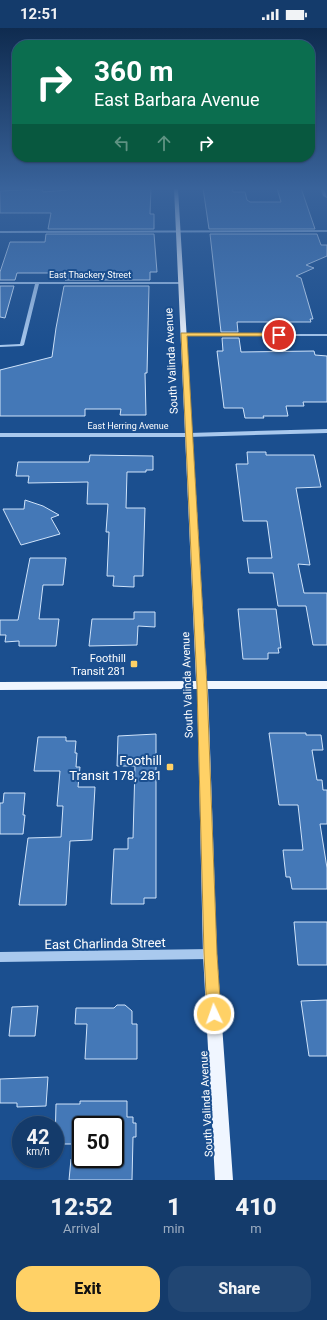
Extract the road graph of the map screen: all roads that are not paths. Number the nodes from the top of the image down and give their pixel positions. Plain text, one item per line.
1 (179, 242) edge
2 (180, 282) junction
3 (0, 283) edge
4 (37, 283) junction
5 (184, 334) junction
6 (327, 335) edge
7 (0, 346) edge
8 (327, 431) edge
9 (0, 435) edge
10 (189, 435) junction
11 (327, 685) edge
12 (0, 686) edge
13 (202, 686) junction
14 (210, 954) junction
15 (0, 957) edge
16 (224, 1180) edge

1 - 2 main road, South Valinda Avenue
2 - 4 street, East Thackery Street
2 - 5 main road, South Valinda Avenue
3 - 4 street, East Thackery Street
4 - 7 street
5 - 6 street
5 - 10 main road, South Valinda Avenue
8 - 10 street, East Herring Avenue
9 - 10 street, East Herring Avenue
10 - 13 main road, South Valinda Avenue
11 - 13 main road
12 - 13 main road
13 - 14 main road, South Valinda Avenue
14 - 15 street, East Charlinda Street
14 - 16 main road, South Valinda Avenue

